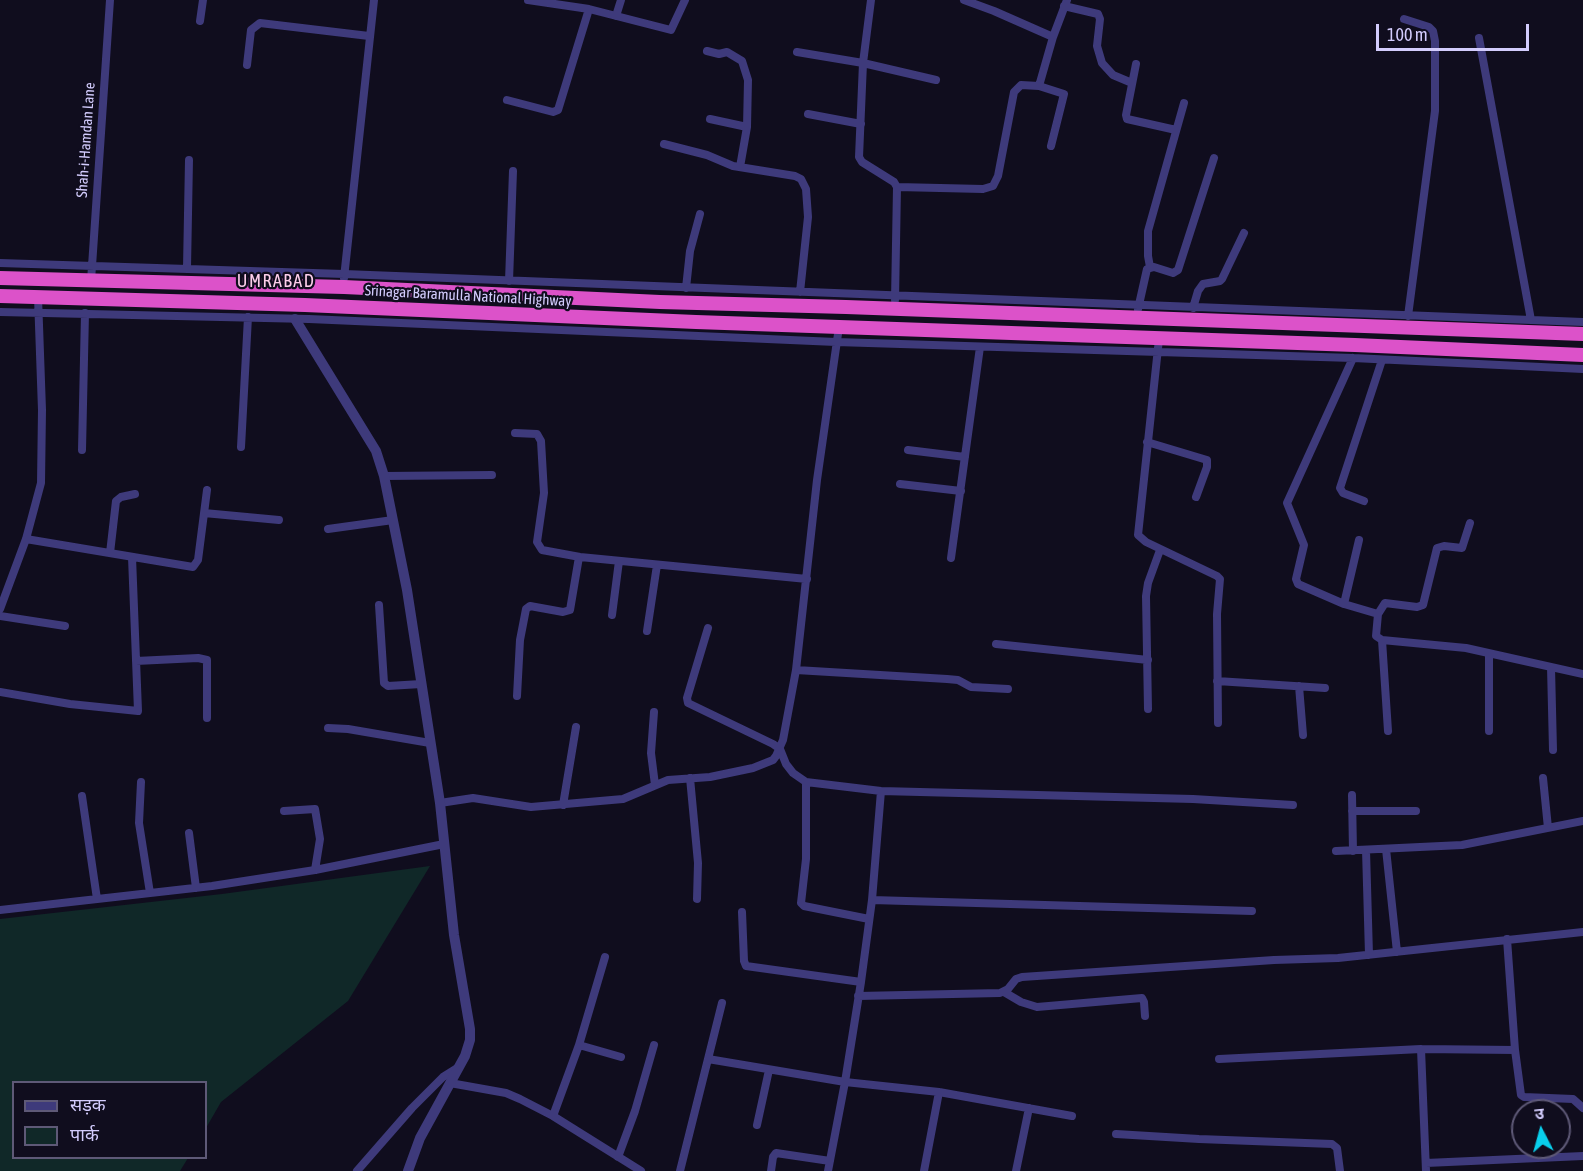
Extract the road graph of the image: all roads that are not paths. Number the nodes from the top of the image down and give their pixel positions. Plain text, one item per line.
1 (110, 0) edge
2 (204, 0) edge
3 (374, 0) edge
4 (528, 0) edge
5 (621, 0) edge
6 (685, 0) edge
7 (871, 0) edge
8 (964, 0) edge
9 (1065, 3) edge
10 (589, 9) junction
11 (616, 16) junction
12 (1404, 19) dead end
13 (200, 21) dead end
14 (369, 36) junction
15 (1053, 37) junction
16 (1479, 38) dead end
17 (707, 51) dead end
18 (797, 52) dead end
19 (863, 63) junction
20 (1136, 64) dead end
21 (247, 65) dead end
22 (936, 80) dead end
23 (1132, 83) junction
24 (1039, 86) junction
25 (507, 100) dead end
26 (1184, 103) dead end
27 (808, 114) dead end
28 (710, 118) dead end
29 (861, 124) junction
30 (747, 127) junction
31 (1176, 130) junction
32 (664, 144) dead end
33 (1051, 146) dead end
34 (1214, 158) dead end
35 (189, 160) dead end
36 (740, 167) junction
37 (513, 171) dead end
38 (897, 187) junction
39 (700, 214) dead end
40 (1244, 233) dead end
41 (0, 263) edge
42 (91, 265) junction
43 (1150, 267) junction
44 (188, 268) junction
45 (0, 278) edge
46 (91, 281) junction
47 (344, 281) junction
48 (509, 281) junction
49 (686, 288) junction
50 (800, 292) junction
51 (0, 296) edge
52 (38, 297) junction
53 (895, 302) junction
54 (1193, 308) junction
55 (0, 312) edge
56 (1137, 312) junction
57 (39, 313) junction
58 (85, 313) junction
59 (1408, 316) junction
60 (248, 317) junction
61 (295, 319) junction
62 (489, 320) junction
63 (1531, 320) junction
64 (1583, 322) edge
65 (839, 327) junction
66 (1418, 329) junction
67 (1583, 334) edge
68 (836, 342) junction
69 (1158, 346) junction
70 (980, 347) junction
71 (1212, 347) junction
72 (1417, 348) junction
73 (1583, 355) edge
74 (1353, 358) junction
75 (1382, 360) junction
76 (1583, 369) edge
77 (515, 433) dead end
78 (1147, 442) junction
79 (241, 447) dead end
80 (82, 450) dead end
81 (908, 450) dead end
82 (965, 457) junction
83 (492, 475) dead end
84 (384, 476) junction
85 (900, 484) dead end
86 (207, 490) dead end
87 (960, 491) junction
88 (135, 494) dead end
89 (1196, 497) dead end
90 (1364, 501) dead end
91 (204, 513) junction
92 (279, 520) dead end
93 (393, 520) junction
94 (1470, 522) dead end
95 (328, 529) dead end
96 (26, 539) junction
97 (1359, 540) dead end
98 (1161, 550) junction
99 (110, 553) junction
100 (132, 557) junction
101 (579, 557) junction
102 (951, 558) dead end
103 (619, 561) junction
104 (657, 565) junction
105 (807, 579) junction
106 (378, 604) dead end
107 (1344, 604) junction
108 (0, 609) edge
109 (1378, 614) junction
110 (612, 615) dead end
111 (0, 616) edge
112 (65, 626) dead end
113 (708, 628) dead end
114 (647, 631) dead end
115 (1382, 640) junction
116 (996, 644) dead end
117 (1489, 654) junction
118 (1148, 660) junction
119 (136, 661) junction
120 (1551, 667) junction
121 (796, 670) junction
122 (1583, 674) edge
123 (1217, 681) junction
124 (421, 684) junction
125 (1299, 686) junction
126 (1325, 688) dead end
127 (1008, 689) dead end
128 (0, 692) edge
129 (517, 696) dead end
130 (1148, 709) dead end
131 (654, 712) dead end
132 (207, 718) dead end
133 (1218, 723) dead end
134 (576, 727) dead end
135 (328, 728) dead end
136 (1388, 731) dead end
137 (1489, 731) dead end
138 (1303, 735) dead end
139 (430, 743) junction
140 (780, 749) junction
141 (1553, 750) dead end
142 (690, 778) junction
143 (1543, 778) dead end
144 (141, 782) dead end
145 (806, 782) junction
146 (656, 785) junction
147 (881, 791) junction
148 (1352, 795) dead end
149 (82, 796) dead end
150 (440, 803) junction
151 (563, 805) junction
152 (1293, 805) dead end
153 (284, 811) dead end
154 (1352, 811) junction
155 (1416, 812) dead end
156 (1583, 821) edge
157 (1548, 828) junction
158 (189, 833) dead end
159 (444, 844) junction
160 (1386, 849) junction
161 (1353, 850) junction
162 (1366, 850) junction
163 (1336, 851) dead end
164 (315, 870) junction
165 (196, 888) junction
166 (150, 893) junction
167 (97, 899) junction
168 (697, 899) dead end
169 (872, 900) junction
170 (0, 910) edge
171 (1252, 911) dead end
172 (742, 912) dead end
173 (869, 919) junction
174 (1583, 932) edge
175 (1507, 939) junction
176 (1396, 952) junction
177 (1369, 955) junction
178 (605, 957) dead end
179 (861, 982) junction
180 (1004, 992) junction
181 (858, 996) junction
182 (722, 1003) dead end
183 (1145, 1016) dead end
184 (579, 1045) junction
185 (654, 1045) dead end
186 (1421, 1049) junction
187 (1515, 1050) junction
188 (621, 1057) dead end
189 (708, 1059) junction
190 (1219, 1059) dead end
191 (459, 1067) junction
192 (769, 1070) junction
193 (845, 1082) junction
194 (450, 1083) junction
195 (939, 1092) junction
196 (1029, 1108) junction
197 (1583, 1108) edge
198 (553, 1116) junction
199 (1072, 1116) dead end
200 (757, 1125) dead end
201 (1116, 1134) dead end
202 (1583, 1156) edge
203 (618, 1157) junction
204 (830, 1161) junction
205 (1426, 1167) edge
206 (357, 1171) edge
207 (408, 1171) edge
208 (641, 1171) edge
209 (680, 1171) edge
210 (771, 1171) edge
211 (828, 1171) edge
212 (924, 1171) edge
213 (1016, 1171) edge
214 (1340, 1171) edge

1 - 42 street, Shah-i-Hamdan Lane
2 - 13 street
3 - 14 street
4 - 10 street
5 - 11 street
6 - 11 street
7 - 19 street
8 - 15 street
9 - 15 street
9 - 23 street
10 - 11 street
10 - 25 street
12 - 59 street
14 - 21 street
14 - 47 street
15 - 24 street
16 - 63 street
17 - 30 street
18 - 19 street
19 - 22 street
19 - 29 street
20 - 23 street
23 - 31 street
24 - 33 street
24 - 38 street
26 - 31 street
27 - 29 street
28 - 30 street
29 - 38 street
30 - 36 street
31 - 43 street
32 - 36 street
34 - 43 street
35 - 44 street
36 - 50 street
37 - 48 street
38 - 53 street
39 - 49 street
40 - 54 street
41 - 42 street
42 - 44 street
42 - 46 street, Shah-i-Hamdan Lane
43 - 56 street
44 - 47 street
45 - 46 highway
46 - 47 highway
47 - 48 street
47 - 53 highway
48 - 49 street
49 - 50 street
50 - 53 street
51 - 52 highway, Srinagar Baramulla National Highway
52 - 57 street
52 - 62 highway, Srinagar Baramulla National Highway
53 - 56 highway
54 - 56 street
54 - 59 street
55 - 57 street
56 - 66 highway
57 - 58 street
57 - 96 street
58 - 60 street
58 - 80 street
59 - 63 street
60 - 61 street
60 - 79 street
61 - 62 street
61 - 84 street
62 - 65 highway, Srinagar Baramulla National Highway
62 - 68 street
63 - 64 street
65 - 68 street
65 - 69 highway, Srinagar Baramulla National Highway
66 - 67 highway
66 - 72 highway
68 - 70 street
68 - 105 street
69 - 70 street
69 - 71 highway, Srinagar Baramulla National Highway
69 - 78 street
70 - 82 street
71 - 72 highway, Srinagar Baramulla National Highway
71 - 74 street
72 - 73 highway, Srinagar Baramulla National Highway
74 - 75 street
74 - 107 street
75 - 76 street
75 - 90 street
77 - 101 street
78 - 89 street
78 - 98 street
81 - 82 street
82 - 87 street
83 - 84 street
84 - 93 street
85 - 87 street
86 - 91 street
87 - 102 street
88 - 99 street
91 - 92 street
91 - 100 street
93 - 95 street
93 - 124 street
94 - 109 street
96 - 99 street
96 - 108 street
97 - 107 street
98 - 118 street
98 - 123 street
99 - 100 street
100 - 119 street
101 - 103 street
101 - 129 street
103 - 104 street
103 - 110 street
104 - 105 street
104 - 114 street
105 - 121 street
106 - 124 street
107 - 109 street
109 - 115 street
111 - 112 street
113 - 140 street
115 - 117 street
115 - 136 street
116 - 118 street
117 - 120 street
117 - 137 street
118 - 130 street
119 - 128 street
119 - 132 street
120 - 122 street
120 - 141 street
121 - 127 street
121 - 140 street
123 - 125 street
123 - 133 street
124 - 139 street
125 - 126 street
125 - 138 street
131 - 146 street
134 - 151 street
135 - 139 street
139 - 150 street
140 - 142 street
140 - 145 street
142 - 146 street
142 - 168 street
143 - 157 street
144 - 166 street
145 - 147 street
145 - 173 street
146 - 151 street
147 - 152 street
147 - 169 street
148 - 154 street
149 - 167 street
150 - 151 street
150 - 159 street
153 - 164 street
154 - 155 street
154 - 161 street
156 - 157 street
157 - 160 street
158 - 165 street
159 - 164 street
159 - 191 street
160 - 162 street
160 - 176 street
161 - 162 street
161 - 163 street
162 - 177 street
164 - 165 street
165 - 166 street
166 - 167 street
167 - 170 street
169 - 171 street
169 - 173 street
172 - 179 street
173 - 179 street
174 - 175 street
175 - 176 street
175 - 187 street
176 - 177 street
177 - 180 street
178 - 184 street
179 - 181 street
180 - 181 street
180 - 183 street
181 - 193 street
182 - 189 street
184 - 188 street
184 - 198 street
185 - 203 street
186 - 187 street
186 - 190 street
186 - 205 street
187 - 197 street
189 - 192 street
189 - 209 street
191 - 194 street
191 - 206 street
192 - 193 street
192 - 200 street
193 - 195 street
193 - 204 street
194 - 198 street
194 - 207 street
195 - 196 street
195 - 212 street
196 - 199 street
196 - 213 street
198 - 203 street
201 - 214 street
202 - 205 street
203 - 208 street
204 - 210 street
204 - 211 street

